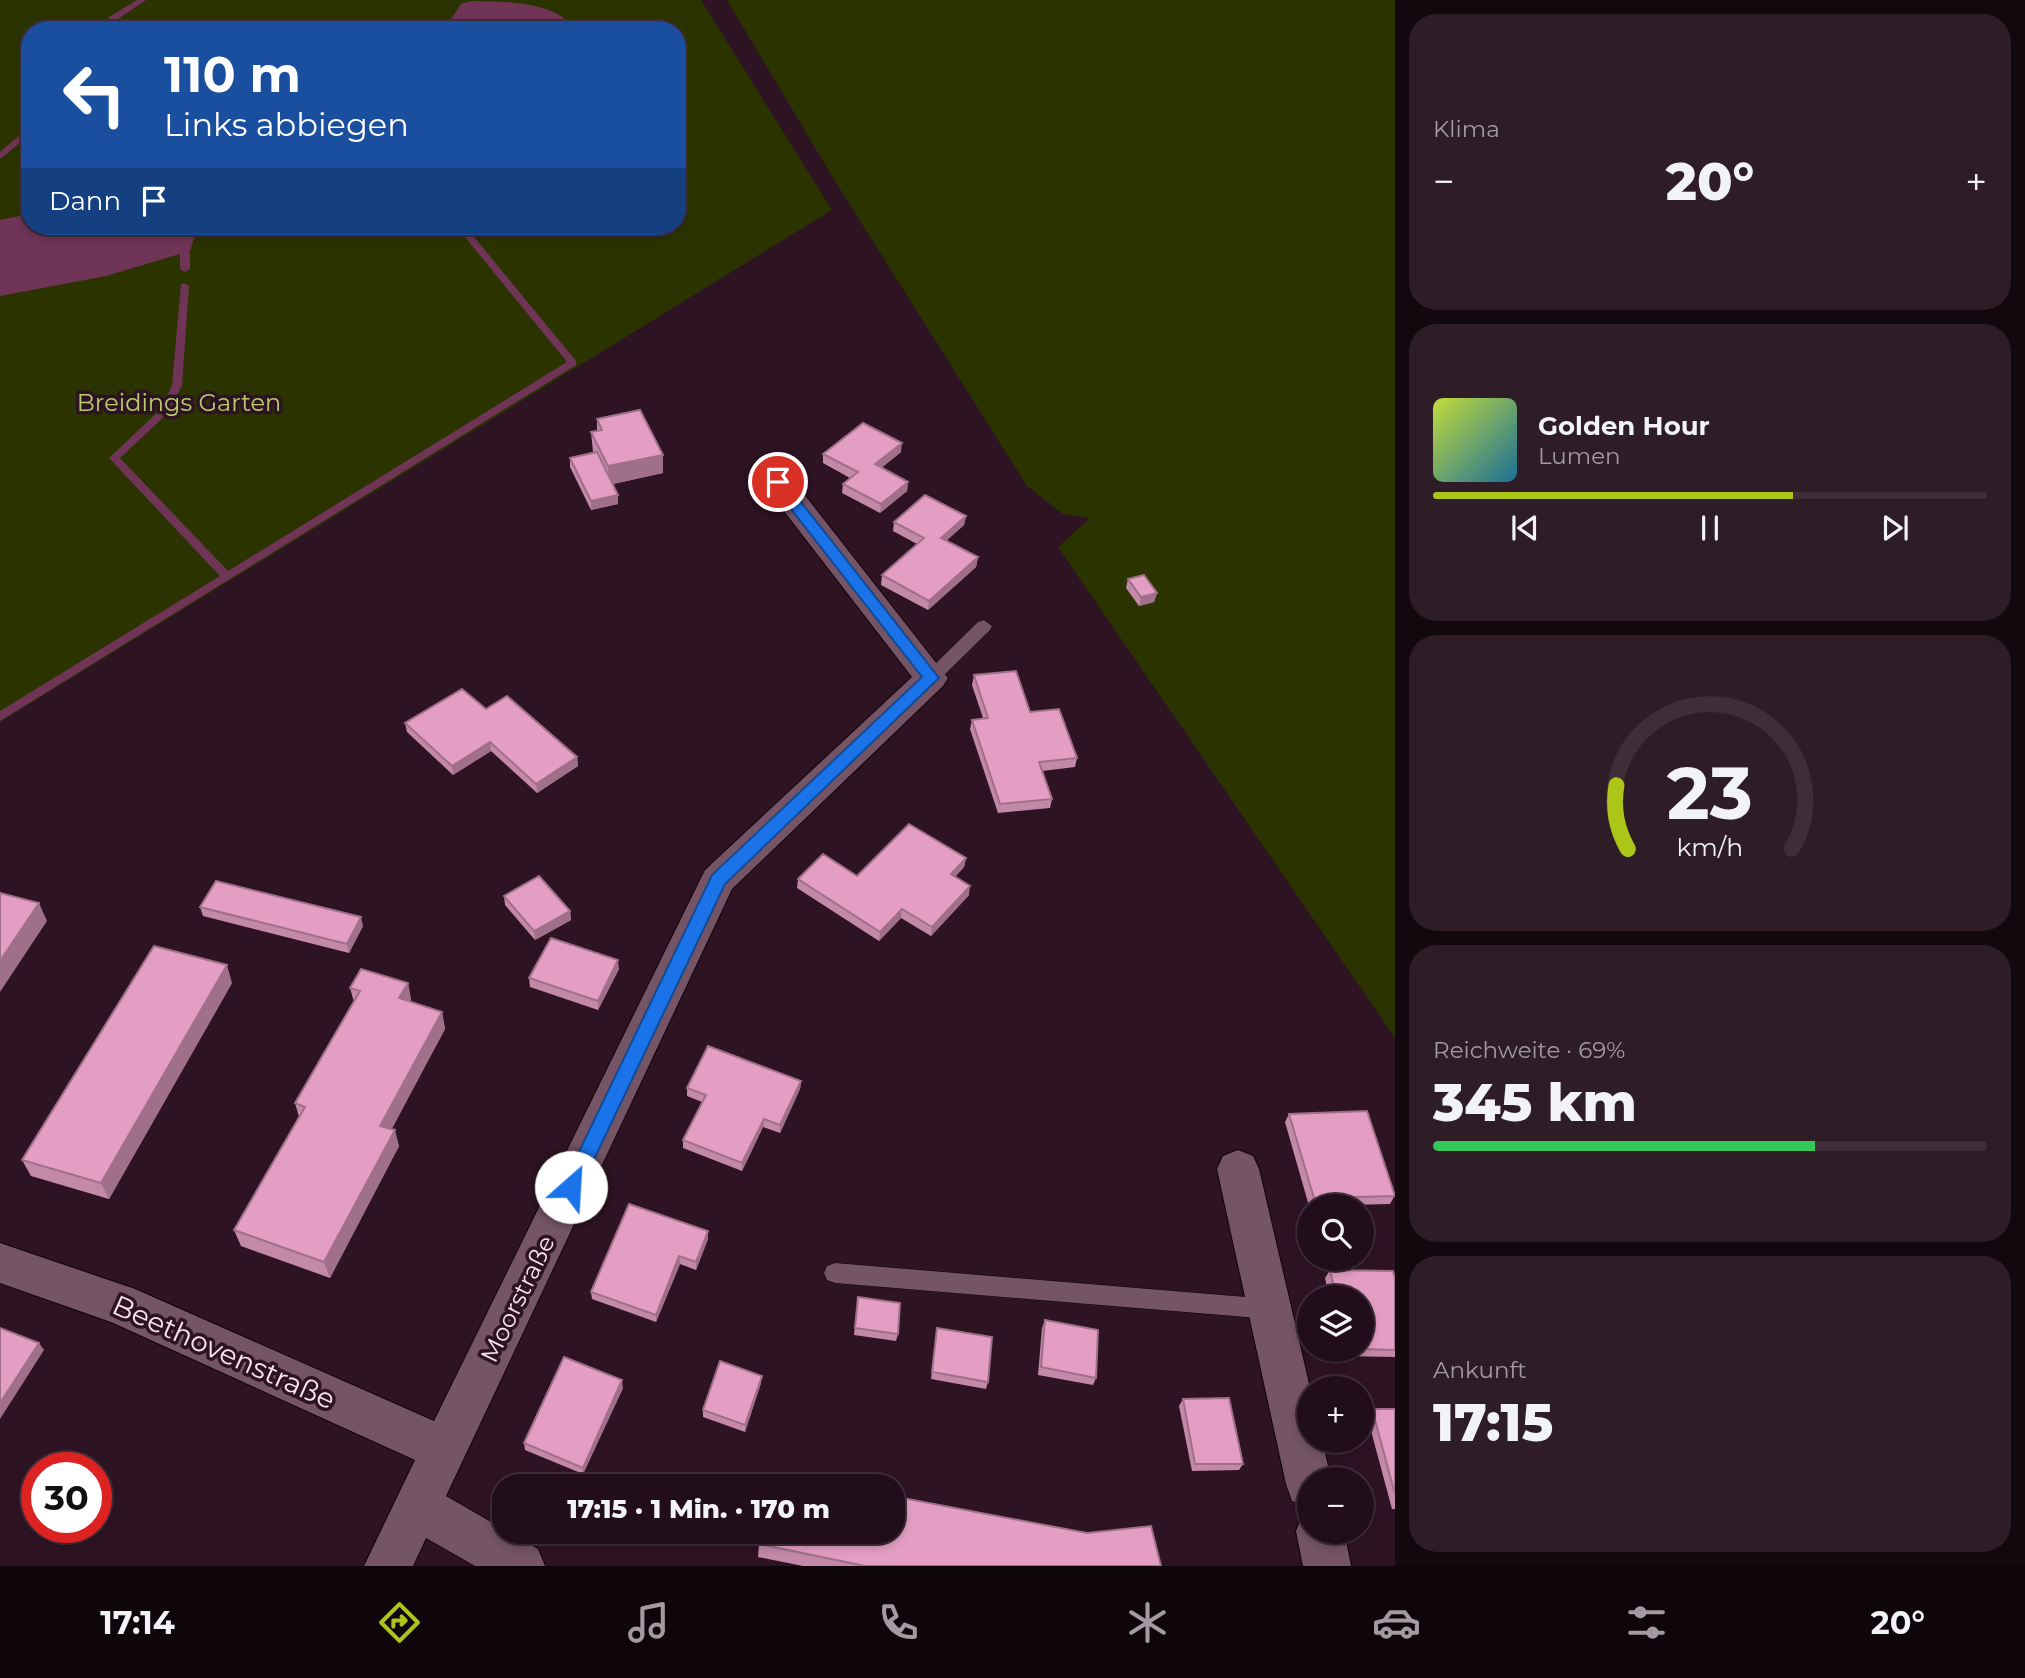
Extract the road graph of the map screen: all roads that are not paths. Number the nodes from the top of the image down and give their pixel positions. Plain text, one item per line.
1 (778, 482) dead end
2 (984, 626) dead end
3 (931, 678) junction
4 (1238, 1169) dead end
5 (0, 1263) edge
6 (835, 1273) dead end
7 (1269, 1309) junction
8 (445, 1450) junction
9 (1305, 1467) edge
10 (416, 1505) junction
11 (1323, 1544) edge
12 (388, 1566) edge
13 (521, 1566) edge
14 (1327, 1566) edge

1 - 3 street
2 - 3 lane
3 - 8 street, Moorstraße
4 - 7 street
5 - 8 street, Beethovenstraße
6 - 7 lane
7 - 9 street
8 - 10 street, Moorstraße
10 - 12 street, Moorstraße
10 - 13 street
11 - 14 street

